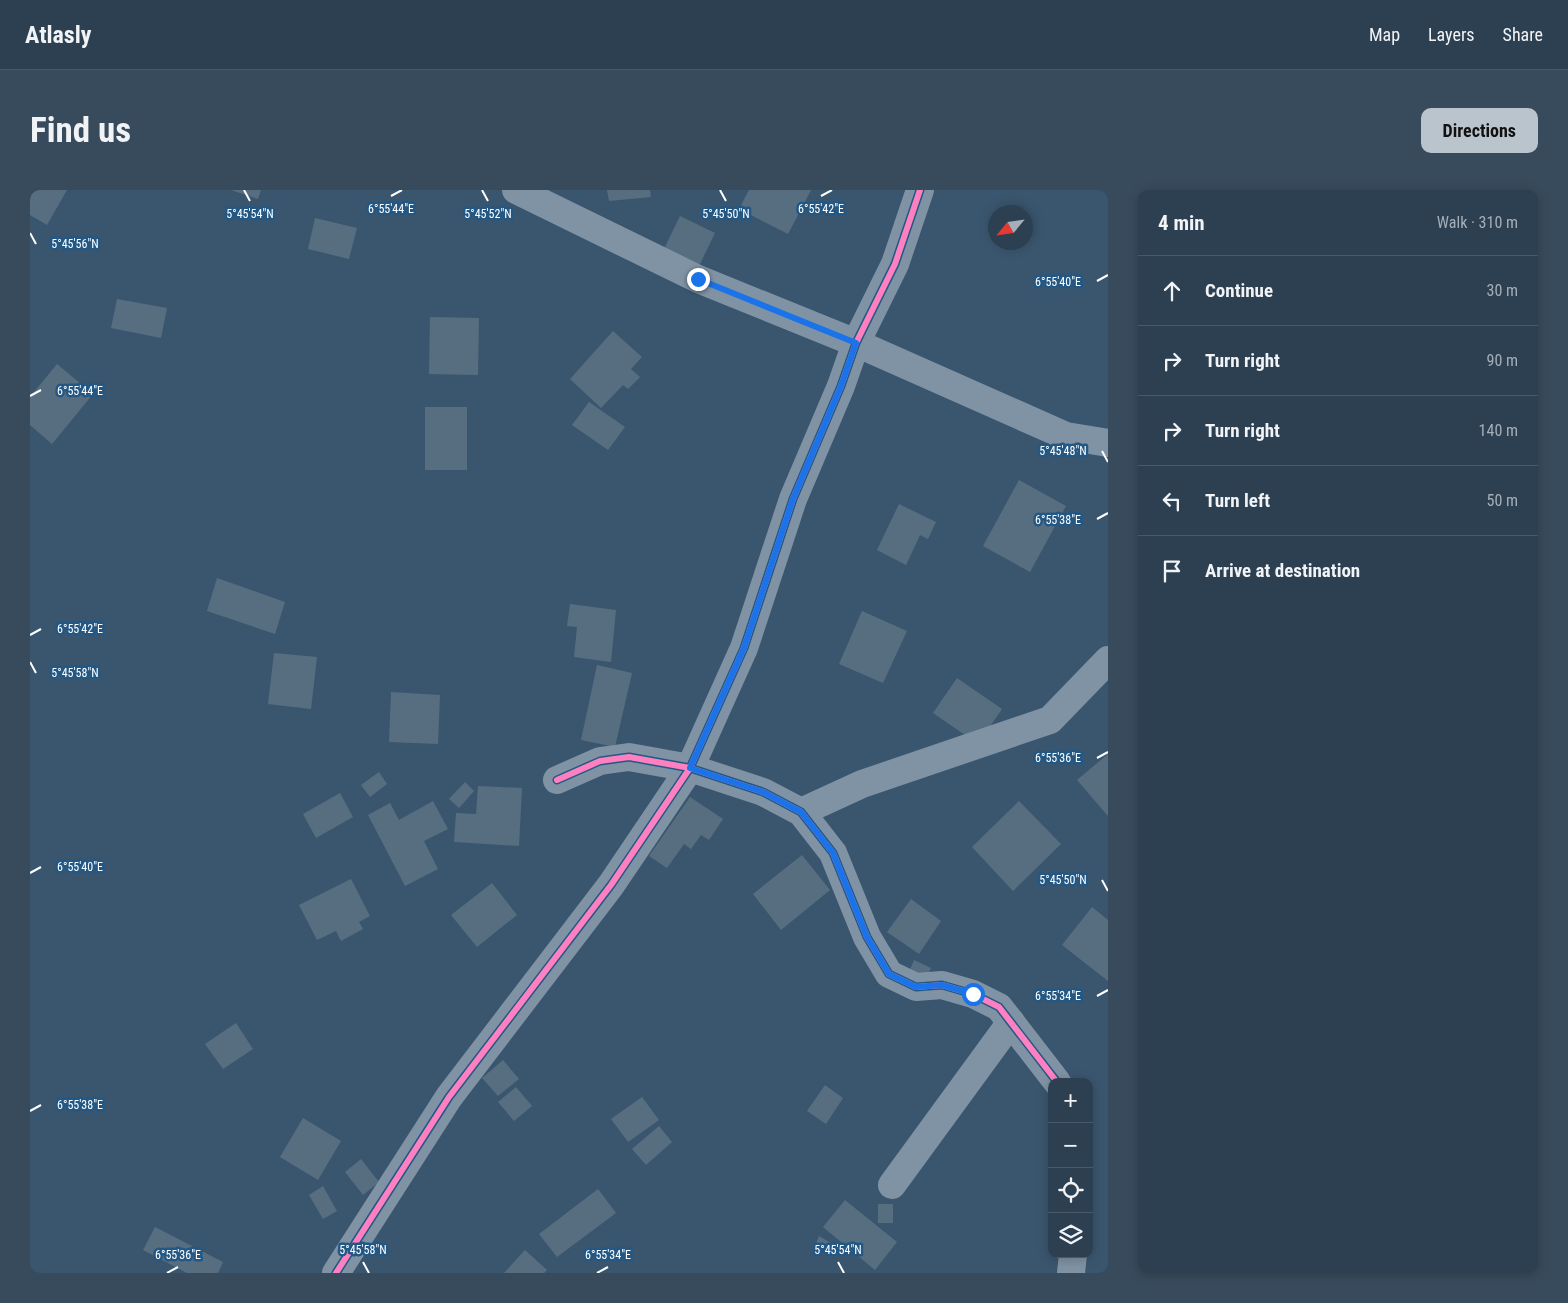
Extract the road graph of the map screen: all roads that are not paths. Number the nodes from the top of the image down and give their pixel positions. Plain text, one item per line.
1 (516, 190) edge
2 (920, 190) edge
3 (856, 343) junction
4 (1108, 443) edge
5 (1108, 660) edge
6 (690, 768) junction
7 (557, 780) dead end
8 (801, 812) junction
9 (1010, 1022) junction
10 (1054, 1078) edge
11 (892, 1185) dead end
12 (1073, 1258) edge
13 (336, 1273) edge
14 (1071, 1273) edge

1 - 3 street
2 - 3 street
3 - 4 street
3 - 6 street
5 - 8 street
6 - 7 street
6 - 8 street
6 - 13 street
8 - 9 street
9 - 10 street
9 - 11 street
12 - 14 street

